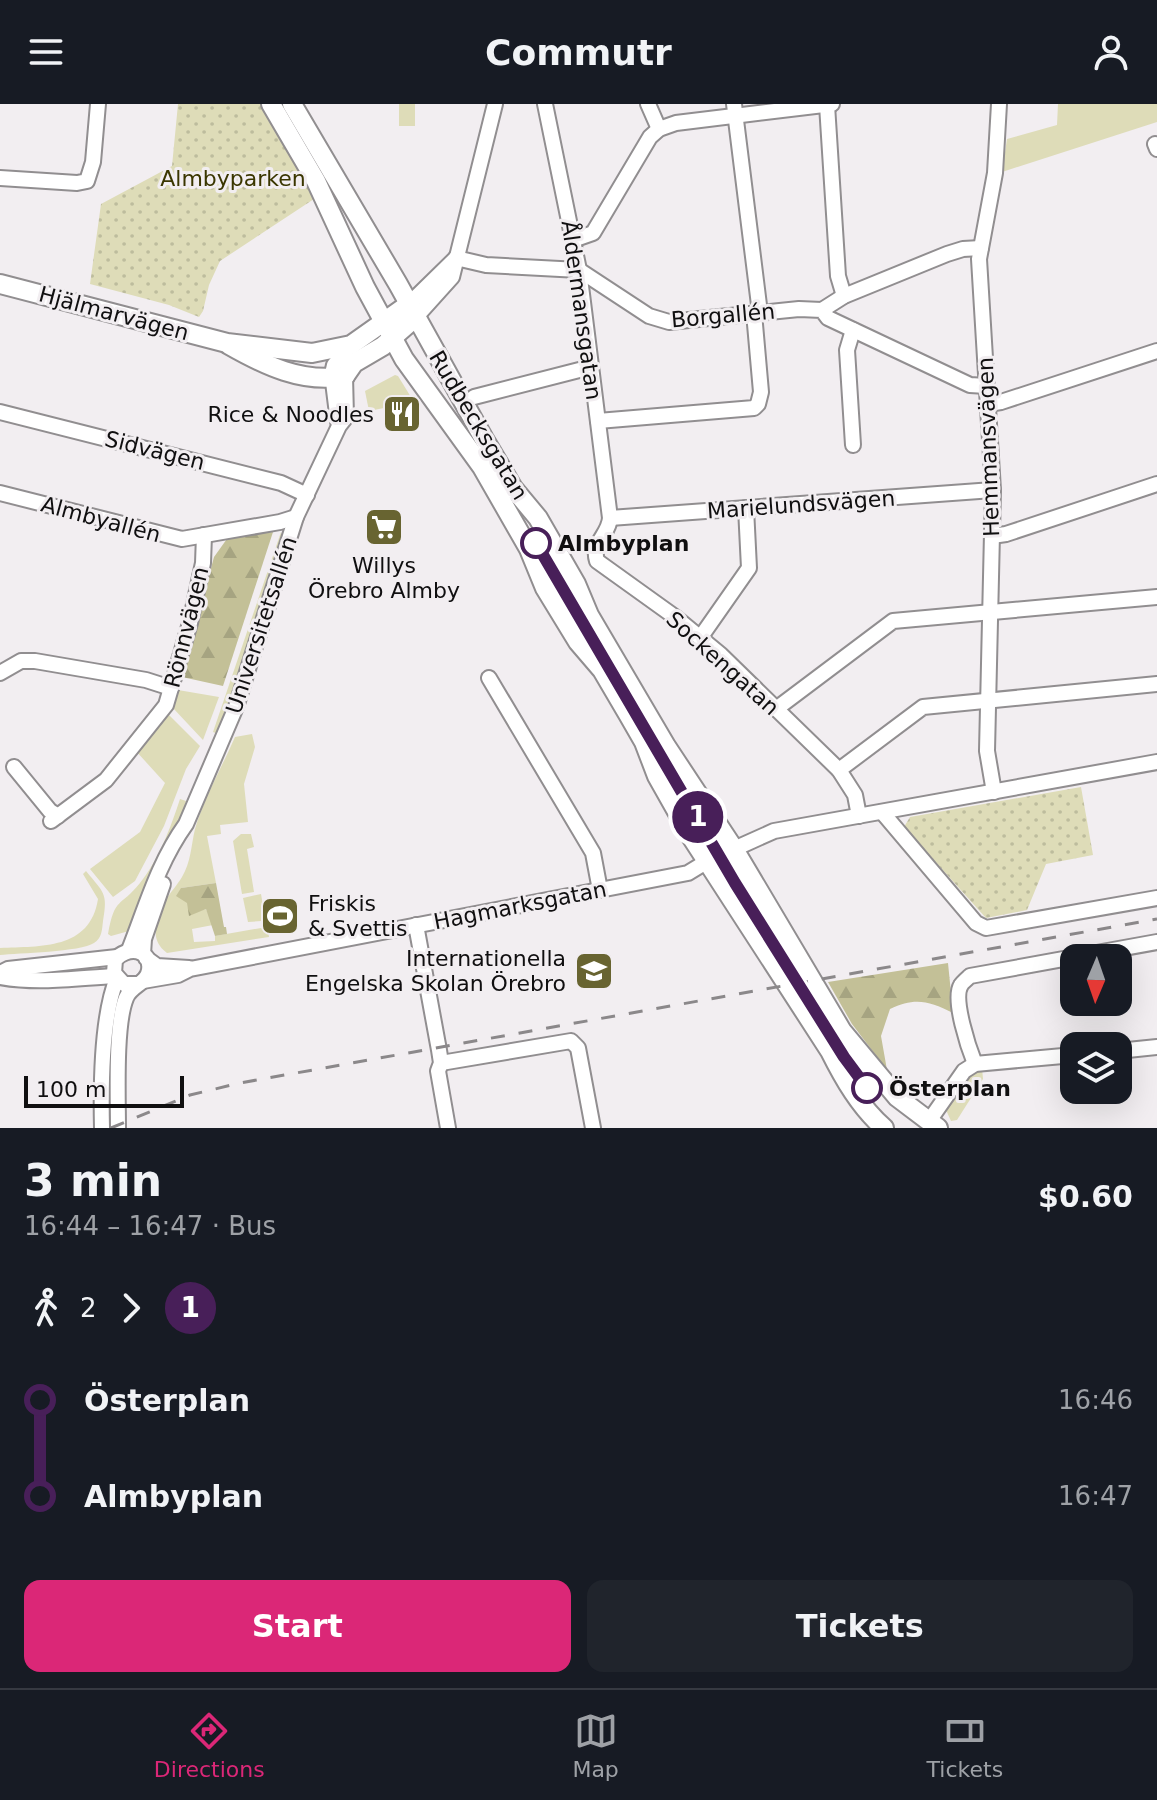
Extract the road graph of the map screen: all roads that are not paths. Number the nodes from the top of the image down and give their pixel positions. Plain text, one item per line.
1 (98, 104) edge
2 (271, 104) edge
3 (292, 104) edge
4 (495, 104) edge
5 (545, 104) edge
6 (648, 104) edge
7 (830, 104) edge
8 (999, 104) edge
9 (735, 110) edge
10 (659, 129) junction
11 (0, 178) edge
12 (573, 240) junction
13 (981, 248) junction
14 (456, 258) junction
15 (579, 270) junction
16 (0, 284) edge
17 (844, 296) junction
18 (822, 310) junction
19 (412, 311) junction
20 (757, 313) junction
21 (389, 330) junction
22 (853, 330) junction
23 (227, 343) junction
24 (351, 345) junction
25 (1157, 351) edge
26 (312, 353) junction
27 (591, 367) junction
28 (337, 373) junction
29 (986, 386) junction
30 (474, 397) dead end
31 (988, 404) junction
32 (0, 412) edge
33 (598, 421) junction
34 (853, 445) dead end
35 (1157, 484) edge
36 (993, 490) junction
37 (307, 495) junction
38 (1, 496) edge
39 (746, 508) junction
40 (296, 517) junction
41 (610, 518) junction
42 (204, 535) junction
43 (992, 536) junction
44 (1157, 597) edge
45 (990, 612) junction
46 (700, 638) junction
47 (0, 673) edge
48 (489, 678) dead end
49 (1157, 684) edge
50 (171, 688) junction
51 (988, 700) junction
52 (776, 709) junction
53 (1157, 762) edge
54 (14, 767) dead end
55 (839, 770) junction
56 (994, 792) junction
57 (882, 812) junction
58 (859, 816) junction
59 (734, 849) junction
60 (706, 862) junction
61 (600, 890) junction
62 (1157, 898) edge
63 (416, 925) junction
64 (1157, 942) edge
65 (134, 955) junction
66 (190, 969) junction
67 (0, 975) edge
68 (116, 977) junction
69 (140, 982) junction
70 (1157, 1047) edge
71 (1132, 1050) edge
72 (1060, 1056) edge
73 (441, 1063) junction
74 (975, 1064) junction
75 (930, 1126) edge
76 (102, 1128) edge
77 (118, 1128) edge
78 (448, 1128) edge
79 (593, 1128) edge
80 (884, 1128) edge

1 - 11 street
2 - 21 main road
3 - 19 main road
4 - 14 street
5 - 12 street, Åldermansgatan
6 - 10 street
7 - 9 street
7 - 17 street
8 - 13 street, Hemmansvägen
9 - 10 street
9 - 20 street
10 - 12 street
12 - 15 street, Åldermansgatan
13 - 17 street
13 - 29 street, Hemmansvägen
14 - 15 street
14 - 19 street
15 - 20 street, Borgallén
15 - 27 street, Åldermansgatan
16 - 23 main road, Hjälmarvägen
17 - 18 street
18 - 20 street, Borgallén
18 - 22 street
19 - 21 main road
19 - 59 main road, Rudbecksgatan
20 - 33 street
21 - 24 main road
21 - 28 main road
21 - 60 main road, Rudbecksgatan
22 - 29 street
22 - 34 street
23 - 26 main road, Hjälmarvägen
23 - 28 main road, Hjälmarvägen
24 - 26 main road, Hjälmarvägen
24 - 28 street
25 - 31 street
26 - 28 main road
27 - 30 street
27 - 33 street, Åldermansgatan
28 - 37 street, Universitetsallén
29 - 31 street, Hemmansvägen
31 - 36 street, Hemmansvägen
32 - 37 street, Sidvägen
33 - 41 street, Åldermansgatan
35 - 43 street
36 - 39 street, Marielundsvägen
36 - 43 street, Hemmansvägen
37 - 40 street, Universitetsallén
38 - 42 street, Almbyallén
39 - 41 street, Marielundsvägen
39 - 46 street
40 - 42 street, Almbyallén
40 - 65 street, Universitetsallén
41 - 46 street, Sockengatan
42 - 50 street, Rönnvägen
43 - 45 street, Hemmansvägen
44 - 45 street
45 - 51 street, Hemmansvägen
45 - 52 street
46 - 52 street, Sockengatan
47 - 50 street
48 - 61 street
49 - 51 street
50 - 54 street, Rönnvägen
51 - 55 street
51 - 56 street, Hemmansvägen
52 - 55 street, Sockengatan
53 - 56 street
55 - 58 street, Sockengatan
56 - 57 street
57 - 58 street
57 - 62 street
58 - 59 street
59 - 60 main road
59 - 75 main road, Rudbecksgatan
60 - 61 street, Hagmarksgatan
60 - 80 main road, Rudbecksgatan
61 - 63 street, Hagmarksgatan
63 - 66 street, Hagmarksgatan
63 - 73 street
64 - 74 street
65 - 66 street, Hagmarksgatan
65 - 67 street
65 - 68 street
65 - 69 street
66 - 69 street, Hagmarksgatan
67 - 68 street
68 - 69 street
68 - 76 street
69 - 77 street
70 - 71 street
72 - 74 street
73 - 78 street
73 - 79 street
74 - 75 street

